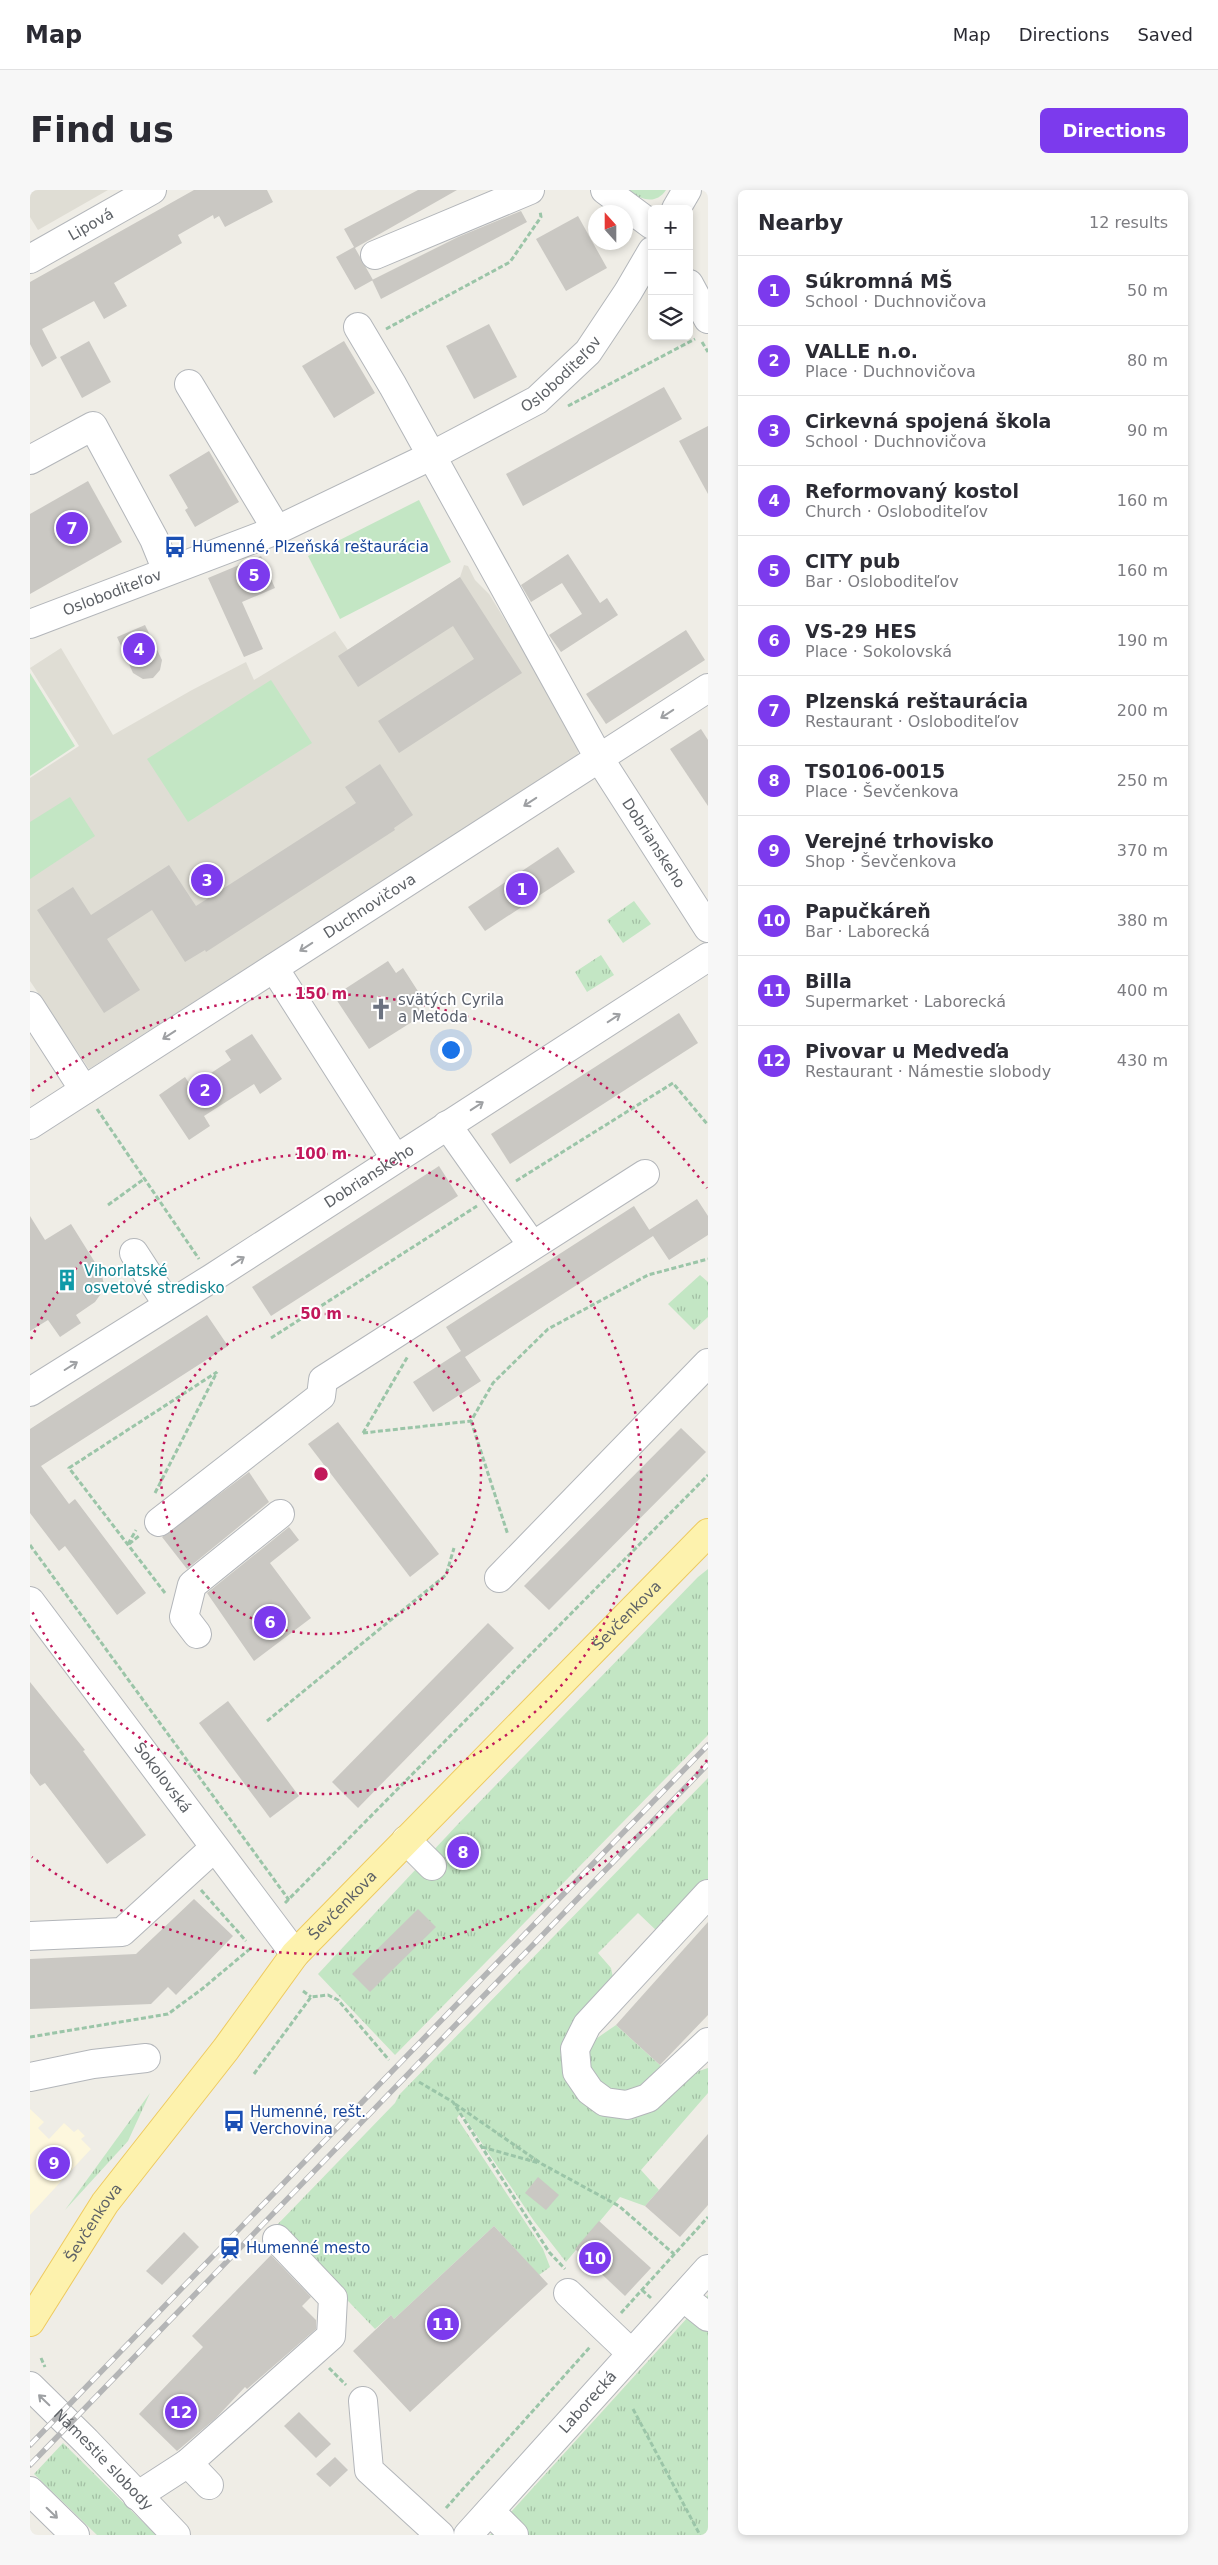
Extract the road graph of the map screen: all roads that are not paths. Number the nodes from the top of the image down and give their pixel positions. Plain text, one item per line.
1 (152, 190) edge
2 (605, 190) edge
3 (687, 190) edge
4 (535, 199) edge
5 (678, 205) edge
6 (648, 222) edge
7 (376, 255) dead end
8 (648, 258) edge
9 (30, 259) edge
10 (708, 273) edge
11 (693, 282) edge
12 (693, 291) edge
13 (708, 319) edge
14 (362, 334) road end
15 (189, 384) dead end
16 (431, 456) junction
17 (30, 460) edge
18 (277, 530) junction
19 (167, 571) junction
20 (30, 624) edge
21 (708, 688) edge
22 (599, 758) junction
23 (708, 928) edge
24 (708, 957) edge
25 (274, 968) junction
26 (30, 1006) edge
27 (84, 1090) junction
28 (30, 1125) edge
29 (447, 1125) junction
30 (395, 1158) junction
31 (644, 1174) dead end
32 (532, 1245) junction
33 (134, 1253) dead end
34 (168, 1305) junction
35 (708, 1363) edge
36 (30, 1392) edge
37 (280, 1514) dead end
38 (149, 1517) road end
39 (708, 1533) edge
40 (507, 1569) road end
41 (30, 1602) edge
42 (190, 1626) road end
43 (406, 1840) junction
44 (214, 1848) junction
45 (432, 1866) dead end
46 (708, 1894) edge
47 (30, 1936) edge
48 (295, 1954) junction
49 (707, 2044) edge
50 (146, 2058) dead end
51 (30, 2077) edge
52 (278, 2239) dead end
53 (708, 2269) edge
54 (568, 2283) road end
55 (683, 2297) junction
56 (708, 2318) edge
57 (30, 2322) edge
58 (631, 2353) junction
59 (30, 2386) edge
60 (363, 2401) road end
61 (188, 2463) junction
62 (209, 2485) dead end
63 (30, 2491) edge
64 (137, 2496) junction
65 (490, 2511) junction
66 (435, 2530) edge
67 (75, 2535) edge
68 (176, 2535) edge
69 (468, 2535) edge
70 (514, 2535) edge

1 - 9 street, Lipová
2 - 6 street
3 - 5 street
4 - 7 street
8 - 16 street, Osloboditeľov
10 - 11 street
12 - 13 street
14 - 16 street
15 - 18 street
16 - 18 street, Osloboditeľov
16 - 22 street, Dobrianskeho
17 - 19 street
18 - 19 street, Osloboditeľov
19 - 20 street, Osloboditeľov
21 -> 22 street, Duchnovičova
22 - 23 street, Dobrianskeho
22 -> 25 street, Duchnovičova
29 -> 24 street, Dobrianskeho
25 -> 27 street, Duchnovičova
25 - 30 street
26 - 27 street
27 - 28 street, Duchnovičova
29 - 30 street, Dobrianskeho
29 - 32 street
34 -> 30 street, Dobrianskeho
31 - 32 street
32 - 38 street
33 - 34 street
36 -> 34 street, Dobrianskeho
35 - 40 street
37 - 42 street
39 - 43 main road, Ševčenkova
41 - 44 street, Sokolovská
43 - 45 street
43 - 48 main road, Ševčenkova
44 - 47 street
44 - 48 street, Sokolovská
46 - 49 street
48 - 57 main road, Ševčenkova
50 - 51 street
52 - 61 street
53 - 55 street, Laborecká
54 - 58 street
55 - 56 street
55 - 58 street, Laborecká
58 - 65 street, Laborecká
64 -> 59 street, Námestie slobody
60 - 66 street
61 - 62 street
61 - 64 street
63 -> 67 street
64 - 68 street, Námestie slobody
65 - 69 street, Laborecká
65 - 70 street

